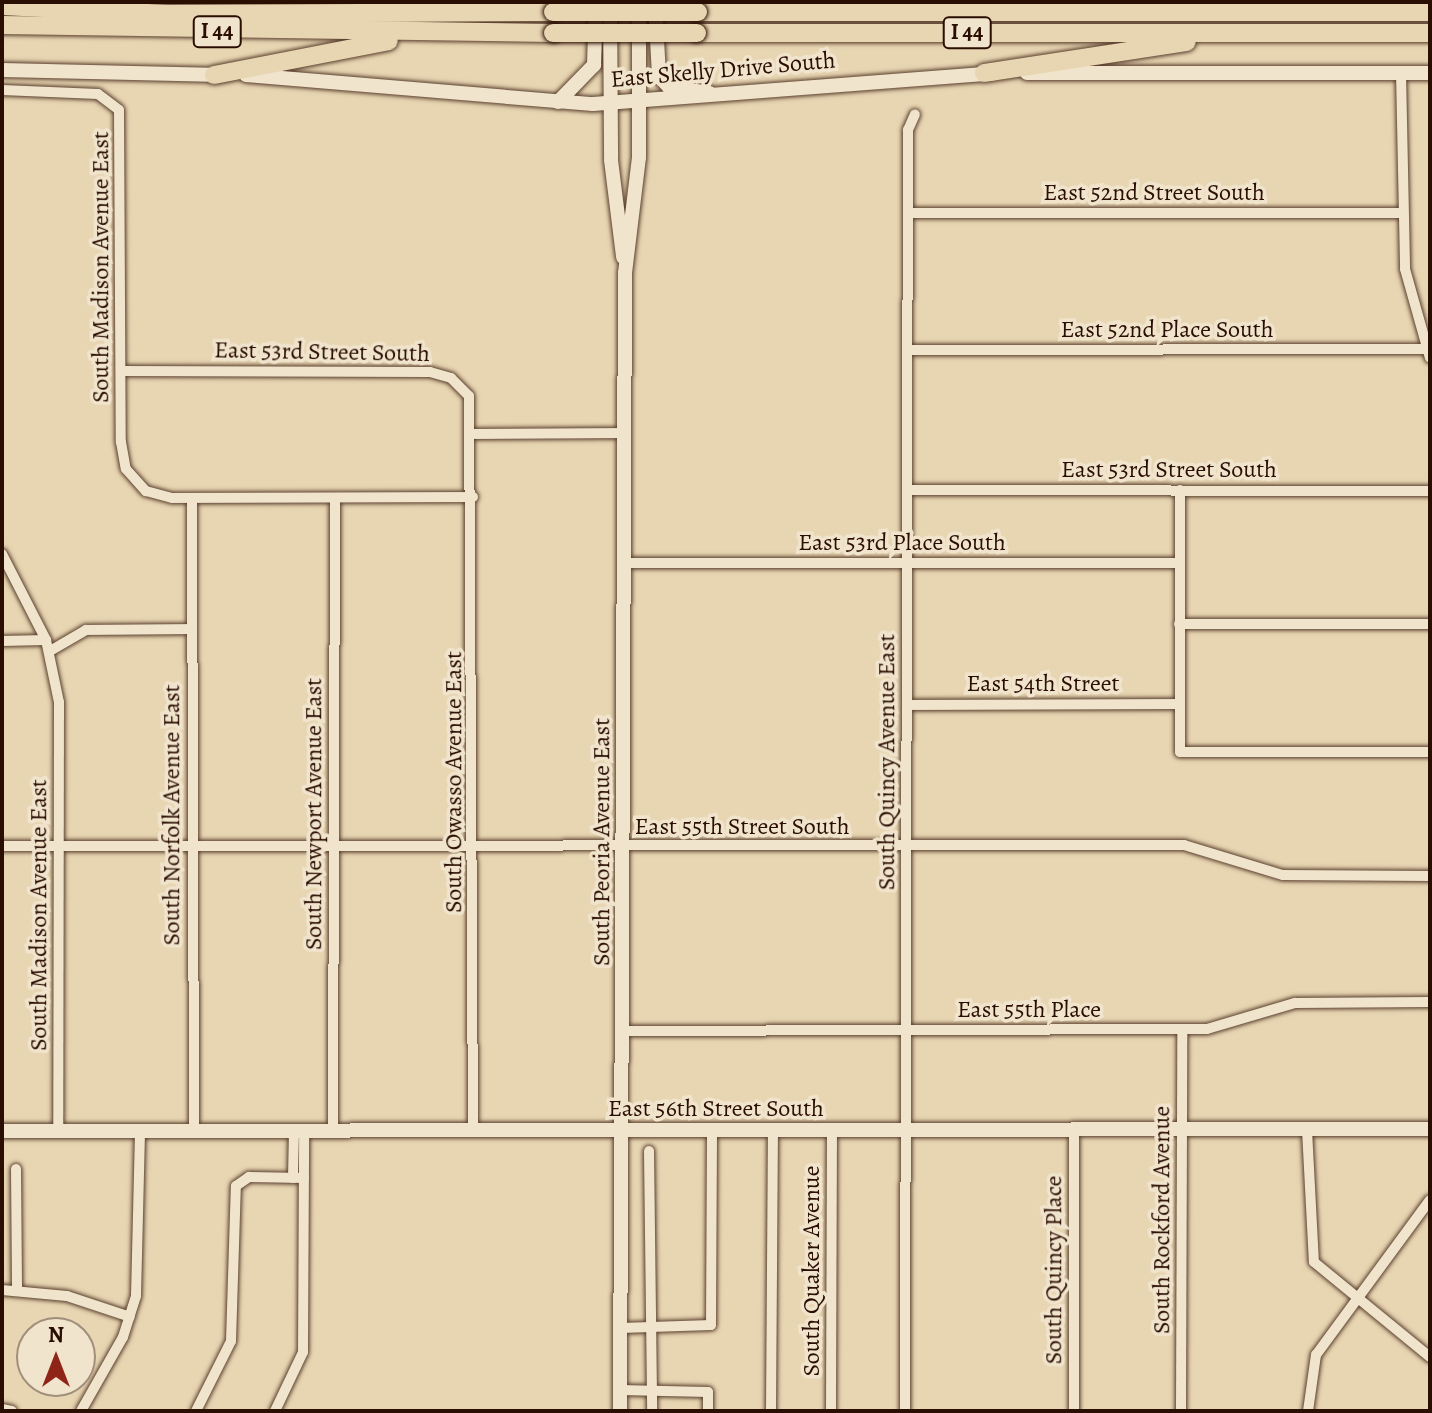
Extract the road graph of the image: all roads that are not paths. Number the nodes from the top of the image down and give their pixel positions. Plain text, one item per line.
1 (379, 2) edge
2 (596, 2) edge
3 (610, 2) edge
4 (639, 2) edge
5 (655, 2) edge
6 (1233, 2) edge
7 (2, 6) edge
8 (1430, 12) edge
9 (447, 13) junction
10 (1305, 13) junction
11 (2, 25) edge
12 (431, 33) junction
13 (1237, 33) junction
14 (1430, 33) edge
15 (2, 70) edge
16 (984, 73) junction
17 (1401, 73) junction
18 (1430, 73) edge
19 (214, 75) junction
20 (2, 90) edge
21 (730, 97) junction
22 (558, 102) junction
23 (639, 103) junction
24 (611, 104) junction
25 (915, 114) dead end
26 (908, 213) junction
27 (1401, 213) junction
28 (625, 273) junction
29 (908, 350) junction
30 (1428, 353) edge
31 (121, 371) junction
32 (624, 433) junction
33 (475, 434) junction
34 (908, 490) junction
35 (1180, 490) junction
36 (1430, 491) edge
37 (473, 497) junction
38 (192, 498) junction
39 (335, 498) junction
40 (2, 554) edge
41 (907, 562) junction
42 (625, 563) junction
43 (1179, 563) junction
44 (1179, 624) junction
45 (1430, 624) edge
46 (192, 629) junction
47 (2, 641) edge
48 (48, 646) junction
49 (1179, 704) junction
50 (907, 705) junction
51 (1430, 752) edge
52 (2, 846) edge
53 (59, 846) junction
54 (192, 846) junction
55 (334, 846) junction
56 (474, 846) junction
57 (906, 846) junction
58 (624, 847) junction
59 (1430, 876) edge
60 (1430, 1002) edge
61 (905, 1030) junction
62 (1182, 1030) junction
63 (624, 1031) junction
64 (1074, 1129) junction
65 (1430, 1129) edge
66 (906, 1130) junction
67 (1182, 1130) junction
68 (1307, 1130) junction
69 (2, 1131) edge
70 (58, 1131) junction
71 (140, 1131) junction
72 (194, 1131) junction
73 (299, 1131) junction
74 (333, 1131) junction
75 (473, 1131) junction
76 (622, 1131) junction
77 (712, 1131) junction
78 (773, 1131) junction
79 (832, 1131) junction
80 (649, 1151) dead end
81 (16, 1169) dead end
82 (298, 1178) junction
83 (1430, 1200) edge
84 (2, 1290) edge
85 (17, 1290) junction
86 (1357, 1300) junction
87 (130, 1317) junction
88 (621, 1328) junction
89 (651, 1328) junction
90 (1430, 1357) edge
91 (620, 1390) junction
92 (652, 1390) junction
93 (2, 1409) edge
94 (12, 1411) edge
95 (81, 1411) edge
96 (196, 1411) edge
97 (275, 1411) edge
98 (620, 1411) edge
99 (652, 1411) edge
100 (708, 1411) edge
101 (771, 1411) edge
102 (831, 1411) edge
103 (905, 1411) edge
104 (1074, 1411) edge
105 (1181, 1411) edge
106 (1308, 1411) edge

1 - 9 highway
2 - 22 main road
3 - 24 main road, South Peoria Avenue East
4 - 23 main road, South Peoria Avenue East
5 - 21 main road
6 - 10 highway
7 - 9 highway, I 44
8 - 10 highway, I 44
9 - 10 highway, I 44, bridge
11 - 12 highway, I 44
12 - 13 highway, I 44, bridge
12 - 19 highway
13 - 14 highway, I 44
13 - 16 highway
15 - 19 main road, East Skelly Drive South
16 - 17 main road, East Skelly Drive South
16 - 21 main road, East Skelly Drive South
17 - 18 main road, East Skelly Drive South
17 - 27 street
19 - 22 main road, East Skelly Drive South
20 - 31 street, South Madison Avenue East
21 - 23 main road, East Skelly Drive South
22 - 24 main road, East Skelly Drive South
23 - 24 main road, East Skelly Drive South
23 - 28 main road, South Peoria Avenue East
24 - 28 main road, South Peoria Avenue East
25 - 26 street, South Quincy Avenue East
26 - 27 street, East 52nd Street South
26 - 29 street, South Quincy Avenue East
27 - 30 street
28 - 32 main road, South Peoria Avenue East
29 - 30 street, East 52nd Place South
29 - 34 street, South Quincy Avenue East
31 - 33 street, East 53rd Street South
31 - 38 street, South Madison Avenue East
32 - 33 street
32 - 42 main road, South Peoria Avenue East
33 - 37 street, South Owasso Avenue East
34 - 35 street, East 53rd Street South
34 - 41 street, South Quincy Avenue East
35 - 36 street, East 53rd Street South
35 - 43 street
37 - 39 street
37 - 56 street, South Owasso Avenue East
38 - 39 street
38 - 46 street, South Norfolk Avenue East
39 - 55 street, South Newport Avenue East
40 - 48 street, South Madison Avenue East
41 - 42 street, East 53rd Place South
41 - 43 street, East 53rd Place South
41 - 50 street, South Quincy Avenue East
42 - 58 main road, South Peoria Avenue East
43 - 44 street
44 - 45 street
44 - 49 street
46 - 48 street
46 - 54 street, South Norfolk Avenue East
47 - 48 street
48 - 53 street, South Madison Avenue East
49 - 50 street, East 54th Street
49 - 51 street
50 - 57 street, South Quincy Avenue East
52 - 53 street, East 55th Street South
53 - 54 street, East 55th Street South
53 - 70 street, South Madison Avenue East
54 - 55 street, East 55th Street South
54 - 72 street, South Norfolk Avenue East
55 - 56 street, East 55th Street South
55 - 74 street, South Newport Avenue East
56 - 58 street, East 55th Street South
56 - 75 street, South Owasso Avenue East
57 - 58 street, East 55th Street South
57 - 59 street, East 55th Street South
57 - 61 street, South Quincy Avenue East
58 - 63 main road, South Peoria Avenue East
60 - 62 street, East 55th Place
61 - 62 street, East 55th Place
61 - 63 street, East 55th Place
61 - 66 street, South Quincy Avenue East
62 - 67 street, South Rockford Avenue
63 - 76 main road, South Peoria Avenue East
64 - 66 main road, East 56th Street South
64 - 67 main road, East 56th Street South
64 - 104 street, South Quincy Place
65 - 68 main road, East 56th Street South
66 - 79 main road, East 56th Street South
66 - 103 street, South Quincy Avenue East
67 - 68 main road, East 56th Street South
67 - 105 street, South Rockford Avenue
68 - 86 street
69 - 70 main road, East 56th Street South
70 - 71 main road, East 56th Street South
71 - 72 main road, East 56th Street South
71 - 87 street
72 - 73 main road, East 56th Street South
73 - 74 main road, East 56th Street South
73 - 82 street
74 - 75 main road, East 56th Street South
75 - 76 main road, East 56th Street South
76 - 77 main road, East 56th Street South
76 - 88 main road, South Peoria Avenue East
77 - 78 main road, East 56th Street South
77 - 89 street
78 - 79 main road, East 56th Street South
78 - 101 street
79 - 102 street, South Quaker Avenue
80 - 89 street
81 - 85 street
82 - 96 street
82 - 97 street
83 - 86 street
84 - 85 street
85 - 87 street
86 - 90 street
86 - 106 street
87 - 95 street
88 - 89 street
88 - 91 main road, South Peoria Avenue East
89 - 92 street
91 - 92 street
91 - 98 main road, South Peoria Avenue East
92 - 99 street
92 - 100 street
93 - 94 street

